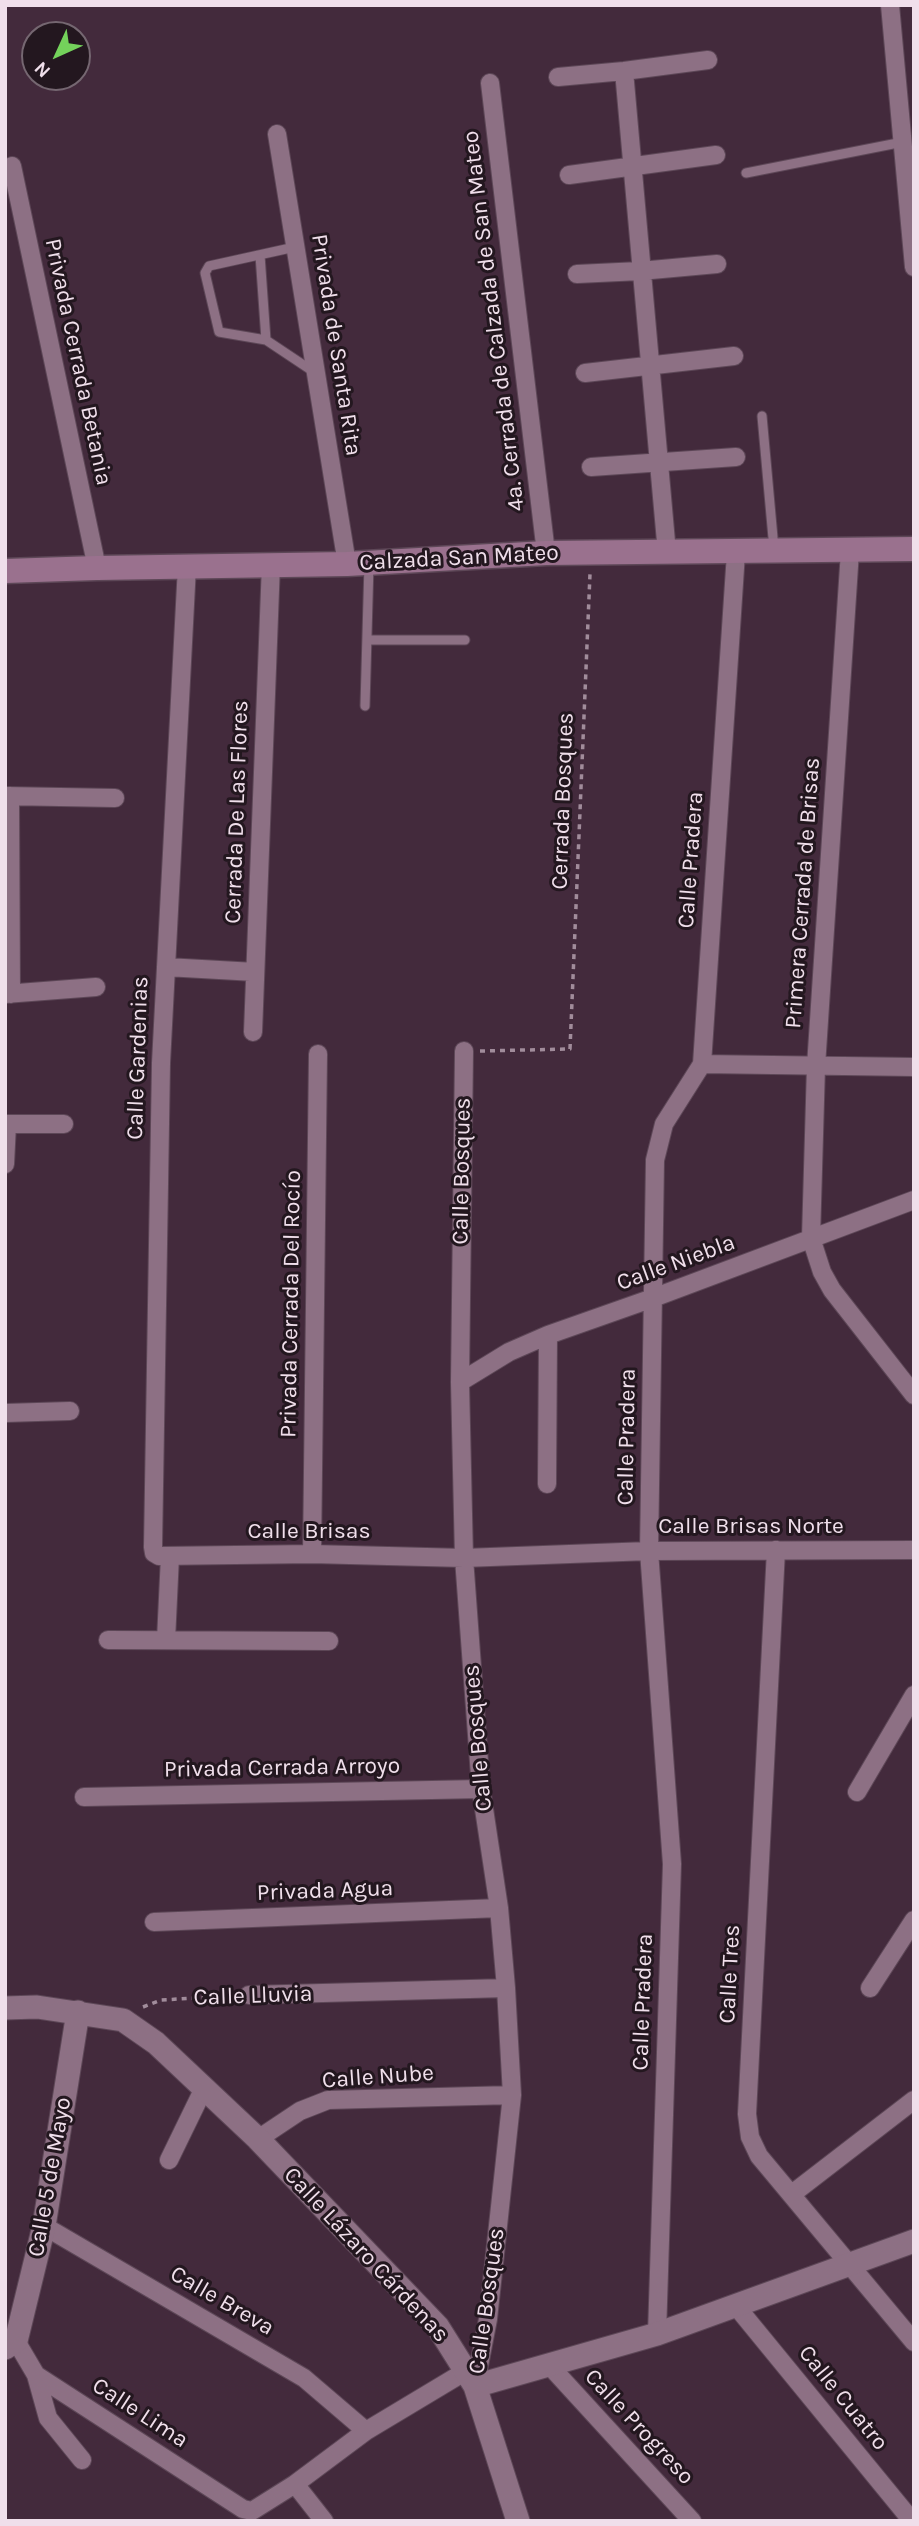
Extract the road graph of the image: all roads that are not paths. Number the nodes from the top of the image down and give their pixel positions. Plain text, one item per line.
1 (890, 5) edge
2 (708, 60) dead end
3 (624, 71) junction
4 (558, 77) dead end
5 (490, 83) dead end
6 (277, 134) dead end
7 (903, 142) junction
8 (716, 155) dead end
9 (12, 166) dead end
10 (631, 166) junction
11 (746, 173) dead end
12 (569, 175) dead end
13 (295, 247) junction
14 (260, 255) junction
15 (717, 264) dead end
16 (914, 267) edge
17 (640, 271) junction
18 (577, 274) dead end
19 (265, 340) junction
20 (734, 356) dead end
21 (649, 366) junction
22 (316, 373) junction
23 (585, 373) dead end
24 (762, 416) dead end
25 (736, 457) dead end
26 (658, 461) junction
27 (590, 467) dead end
28 (914, 549) edge
29 (775, 551) junction
30 (850, 551) junction
31 (546, 553) junction
32 (667, 553) junction
33 (736, 553) junction
34 (358, 563) junction
35 (271, 564) junction
36 (187, 566) junction
37 (6, 568) edge
38 (97, 568) junction
39 (367, 640) junction
40 (465, 640) dead end
41 (365, 706) dead end
42 (8, 796) edge
43 (115, 798) dead end
44 (166, 967) junction
45 (255, 972) junction
46 (96, 987) dead end
47 (8, 994) edge
48 (253, 1032) dead end
49 (464, 1051) road end
50 (318, 1054) dead end
51 (702, 1063) junction
52 (817, 1066) junction
53 (914, 1067) edge
54 (6, 1124) edge
55 (64, 1124) dead end
56 (5, 1164) edge
57 (914, 1200) edge
58 (811, 1238) junction
59 (653, 1298) junction
60 (548, 1335) junction
61 (460, 1382) junction
62 (914, 1395) edge
63 (70, 1411) dead end
64 (5, 1413) edge
65 (547, 1484) dead end
66 (776, 1550) junction
67 (914, 1550) edge
68 (649, 1551) junction
69 (162, 1554) junction
70 (312, 1554) junction
71 (464, 1558) junction
72 (108, 1640) dead end
73 (166, 1640) junction
74 (329, 1640) dead end
75 (914, 1695) edge
76 (481, 1788) junction
77 (857, 1792) dead end
78 (84, 1797) dead end
79 (499, 1908) junction
80 (914, 1920) edge
81 (154, 1922) dead end
82 (506, 1988) junction
83 (870, 1988) dead end
84 (249, 1995) road end
85 (5, 2008) edge
86 (78, 2012) junction
87 (204, 2088) junction
88 (512, 2095) junction
89 (914, 2100) edge
90 (258, 2139) junction
91 (169, 2160) dead end
92 (792, 2194) junction
93 (44, 2226) junction
94 (914, 2241) edge
95 (850, 2265) junction
96 (736, 2306) junction
97 (657, 2334) junction
98 (914, 2342) edge
99 (11, 2344) edge
100 (550, 2366) junction
101 (36, 2375) junction
102 (471, 2379) junction
103 (366, 2431) junction
104 (82, 2459) dead end
105 (295, 2484) junction
106 (324, 2521) edge
107 (518, 2521) edge
108 (692, 2521) edge
109 (912, 2521) edge

1 - 7 street
2 - 3 street
3 - 4 street
3 - 10 street
5 - 31 street, 4a. Cerrada de Calzada de San Mateo
6 - 13 street, Privada de Santa Rita
7 - 11 lane
7 - 16 street
8 - 10 street
9 - 38 street, Privada Cerrada Betania
10 - 12 street
10 - 17 street
13 - 14 lane
13 - 22 street, Privada de Santa Rita
14 - 19 lane
14 - 19 lane
15 - 17 street
17 - 18 street
17 - 21 street
19 - 22 lane
20 - 21 street
21 - 23 street
21 - 26 street
22 - 34 street, Privada de Santa Rita
24 - 29 lane
25 - 26 street
26 - 27 street
26 - 32 street
28 - 30 main road, Calzada San Mateo
29 - 30 main road, Calzada San Mateo
29 - 33 main road, Calzada San Mateo
30 - 52 street, Primera Cerrada de Brisas
31 - 32 main road, Calzada San Mateo
31 - 34 main road, Calzada San Mateo
32 - 33 main road, Calzada San Mateo
33 - 51 street, Calle Pradera
34 - 35 main road, Calzada San Mateo
34 - 39 lane
35 - 36 main road, Calzada San Mateo
35 - 45 street, Cerrada De Las Flores
36 - 38 main road, Calzada San Mateo
36 - 44 street, Calle Gardenias
37 - 38 main road, Calzada San Mateo
39 - 40 lane
39 - 41 lane
42 - 43 street
42 - 47 street
44 - 45 street
44 - 69 street, Calle Gardenias
45 - 48 street, Cerrada De Las Flores
46 - 47 street
49 - 61 street, Calle Bosques
50 - 70 street, Privada Cerrada Del Rocío
51 - 52 street
51 - 59 street, Calle Pradera
52 - 53 street
52 - 58 street, Primera Cerrada de Brisas
54 - 55 street
54 - 56 street
57 - 58 street, Calle Niebla
58 - 59 street, Calle Niebla
58 - 62 street, Primera Cerrada de Brisas
59 - 60 street, Calle Niebla
59 - 68 street, Calle Pradera
60 - 61 street, Calle Niebla
60 - 65 street
61 - 71 street, Calle Bosques
63 - 64 street
66 - 67 street, Calle Brisas Norte
66 - 68 street, Calle Brisas Norte
66 - 92 street, Calle Tres
68 - 71 street, Calle Brisas Norte
68 - 97 street, Calle Pradera
69 - 70 street, Calle Brisas
69 - 73 street, Calle Gardenias
70 - 71 street, Calle Brisas
71 - 76 street, Calle Bosques
72 - 73 street
73 - 74 street
75 - 77 street
76 - 78 street, Privada Cerrada Arroyo
76 - 79 street, Calle Bosques
79 - 81 street, Privada Agua
79 - 82 street, Calle Bosques
80 - 83 street
82 - 84 street, Calle Lluvia
82 - 88 street, Calle Bosques
85 - 86 street
86 - 87 street, Calle Lázaro Cárdenas
86 - 93 street, Calle 5 de Mayo
87 - 90 street, Calle Lázaro Cárdenas
87 - 91 street
88 - 90 street, Calle Nube
88 - 102 street, Calle Bosques
89 - 92 street
90 - 102 street, Calle Lázaro Cárdenas
92 - 95 street, Calle Tres
93 - 99 street, Calle 5 de Mayo
93 - 103 street, Calle Breva
94 - 95 street
95 - 96 street
95 - 98 street, Calle Tres
96 - 97 street
96 - 109 street, Calle Cuatro
97 - 100 street
99 - 101 street, Calle Lima
100 - 102 street
100 - 108 street, Calle Progreso
101 - 104 street
101 - 105 street, Calle Lima
102 - 103 street
102 - 107 street, Calle Bosques
103 - 105 street
105 - 106 street

